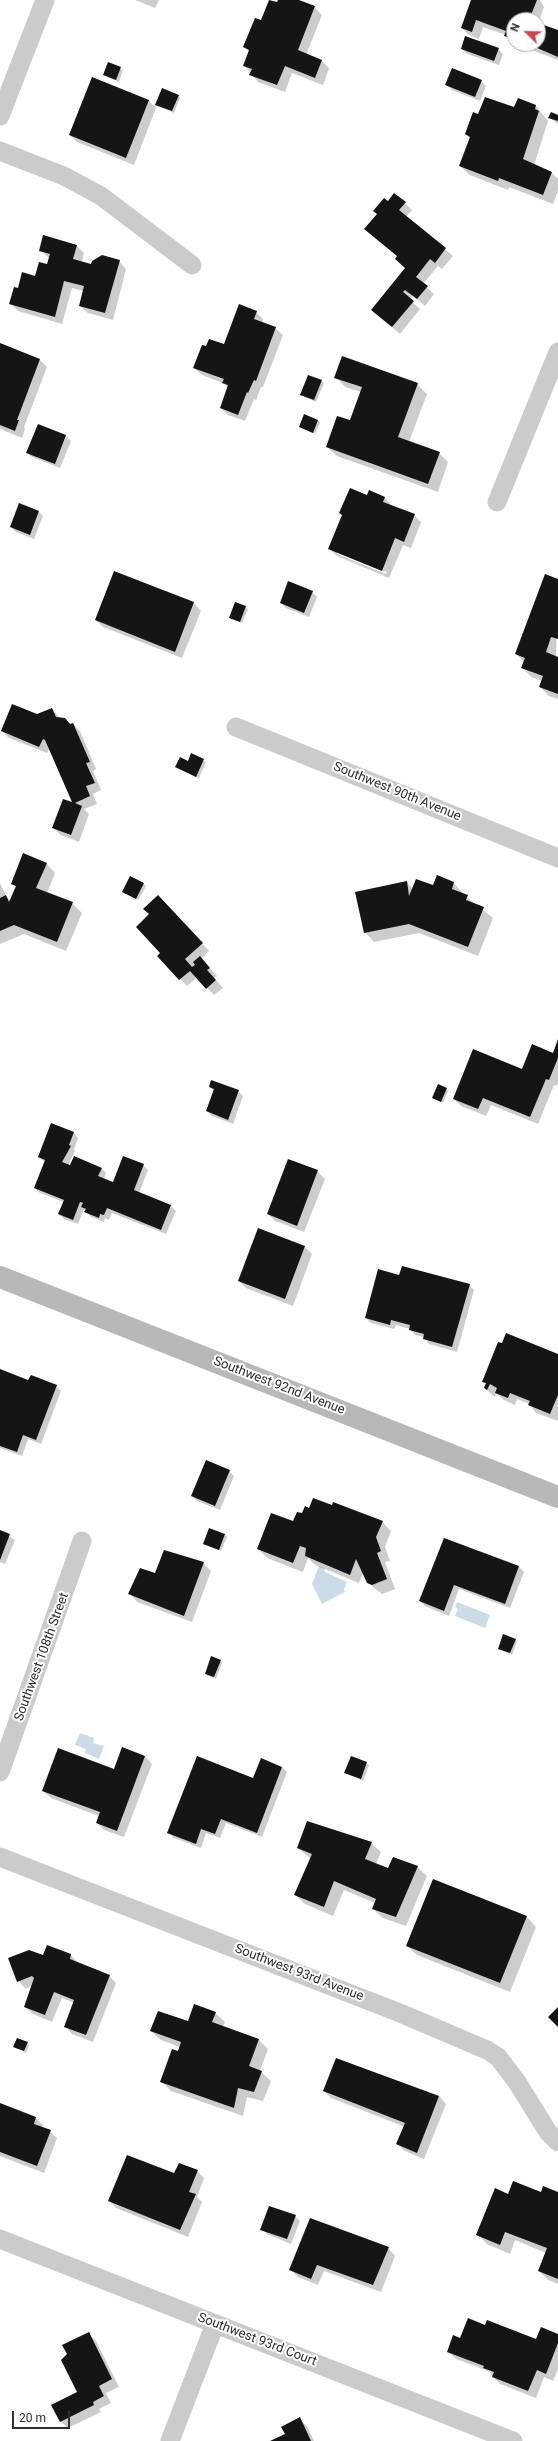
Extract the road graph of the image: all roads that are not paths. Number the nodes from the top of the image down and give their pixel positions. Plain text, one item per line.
1 (45, 0) edge
2 (0, 116) edge
3 (0, 151) edge
4 (192, 265) dead end
5 (558, 352) edge
6 (497, 502) dead end
7 (236, 727) dead end
8 (558, 858) edge
9 (0, 1277) edge
10 (558, 1497) edge
11 (82, 1541) dead end
12 (0, 1772) edge
13 (0, 1857) edge
14 (558, 2142) edge
15 (0, 2239) edge
16 (215, 2324) junction
17 (170, 2441) edge
18 (514, 2441) edge

1 - 2 street
3 - 4 street
5 - 6 street
7 - 8 street, Southwest 90th Avenue
9 - 10 street, Southwest 92nd Avenue
11 - 12 street, Southwest 108th Street
13 - 14 street, Southwest 93rd Avenue
15 - 16 street, Southwest 93rd Court
16 - 17 street
16 - 18 street, Southwest 93rd Court

